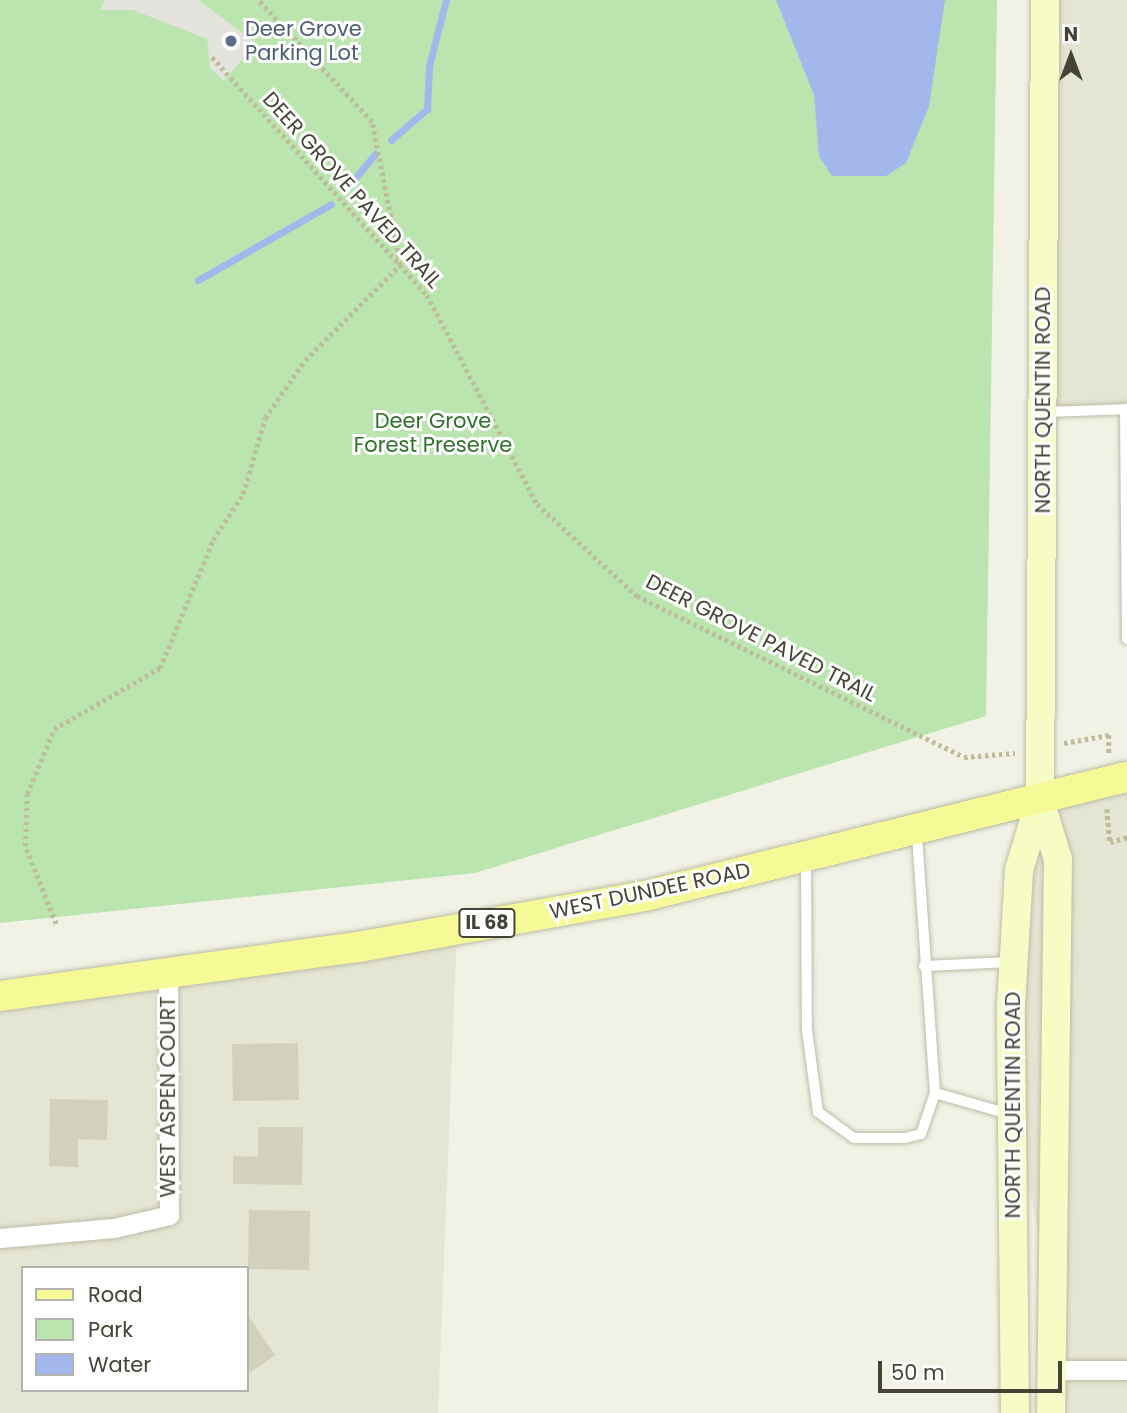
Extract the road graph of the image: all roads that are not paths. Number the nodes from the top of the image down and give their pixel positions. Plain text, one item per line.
1 (1045, 0) edge
2 (1126, 409) edge
3 (1043, 412) junction
4 (1127, 639) edge
5 (1127, 777) edge
6 (1040, 801) junction
7 (917, 830) junction
8 (806, 857) junction
9 (1014, 962) junction
10 (924, 966) junction
11 (168, 975) junction
12 (0, 996) edge
13 (935, 1093) junction
14 (1013, 1115) junction
15 (0, 1238) edge
16 (1051, 1370) junction
17 (1127, 1370) edge
18 (1015, 1413) edge
19 (1051, 1413) edge

1 - 3 main road, NORTH QUENTIN ROAD
2 - 3 lane
2 - 4 lane
3 - 6 main road, NORTH QUENTIN ROAD
5 - 6 main road, WEST DUNDEE ROAD / IL 68
6 - 7 main road, WEST DUNDEE ROAD / IL 68
6 - 9 main road, NORTH QUENTIN ROAD
6 - 16 main road, NORTH QUENTIN ROAD
7 - 8 main road, WEST DUNDEE ROAD / IL 68
7 - 10 lane
8 - 11 main road, WEST DUNDEE ROAD / IL 68
8 - 13 lane
9 - 10 lane
9 - 14 main road, NORTH QUENTIN ROAD
10 - 13 lane
11 - 12 main road, WEST DUNDEE ROAD / IL 68
11 - 15 street, WEST ASPEN COURT
13 - 14 lane
14 - 18 main road, NORTH QUENTIN ROAD
16 - 17 street
16 - 19 main road, NORTH QUENTIN ROAD

